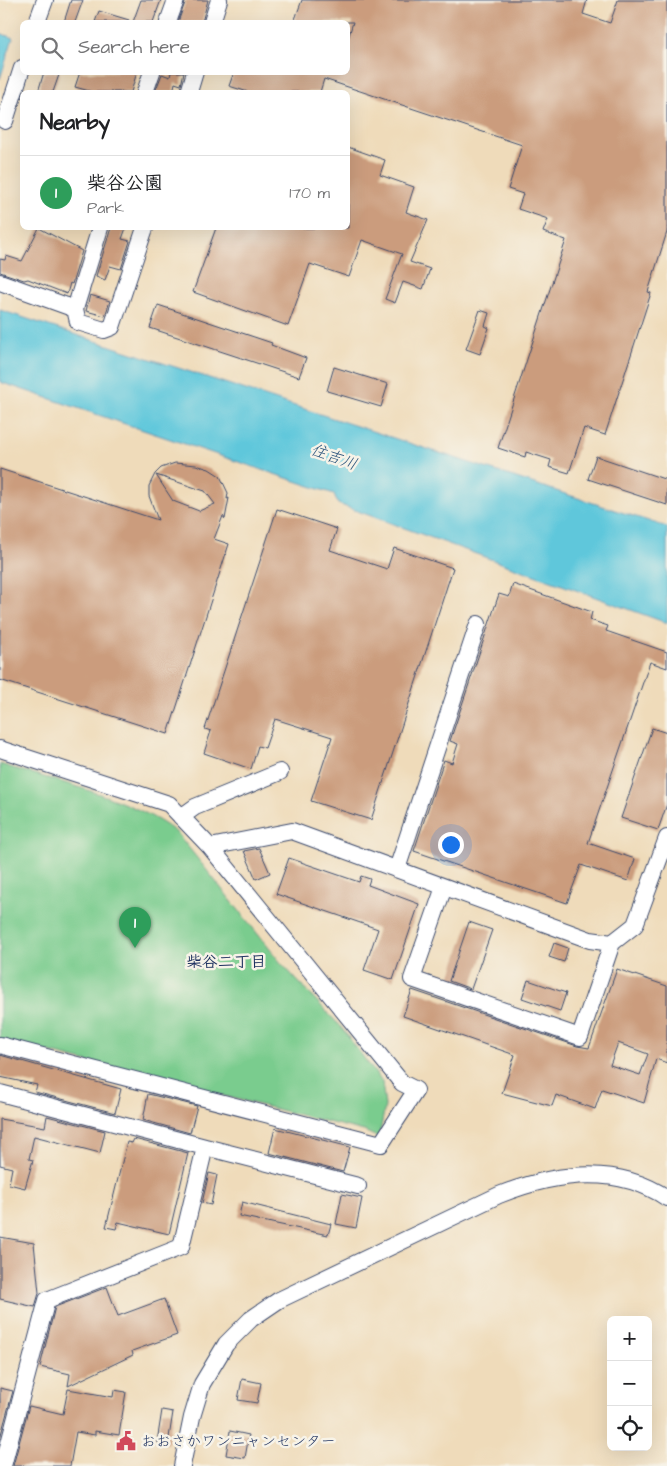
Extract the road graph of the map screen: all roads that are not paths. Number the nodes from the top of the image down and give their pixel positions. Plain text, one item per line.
1 (45, 0) edge
2 (176, 0) edge
3 (219, 0) edge
4 (38, 20) edge
5 (169, 20) edge
6 (213, 20) edge
7 (20, 74) edge
8 (151, 75) edge
9 (194, 75) edge
10 (146, 90) edge
11 (190, 90) edge
12 (5, 122) dead end
13 (99, 230) edge
14 (144, 230) edge
15 (0, 282) edge
16 (75, 309) junction
17 (478, 624) dead end
18 (0, 749) edge
19 (280, 772) dead end
20 (181, 817) junction
21 (667, 838) edge
22 (210, 847) junction
23 (397, 869) junction
24 (444, 886) junction
25 (612, 943) junction
26 (0, 1045) edge
27 (0, 1093) edge
28 (205, 1147) junction
29 (358, 1186) dead end
30 (667, 1198) edge
31 (3, 1466) edge
32 (182, 1466) edge

1 - 4 street
2 - 5 street
3 - 6 street
7 - 12 street
8 - 10 street
9 - 11 street
13 - 16 street
14 - 16 street
15 - 16 street
17 - 23 street
18 - 20 street
19 - 20 street
20 - 22 street
21 - 25 street
22 - 23 street
22 - 26 street
23 - 24 street
24 - 25 street
24 - 25 street
27 - 28 street
28 - 29 street
28 - 31 street
30 - 32 street

